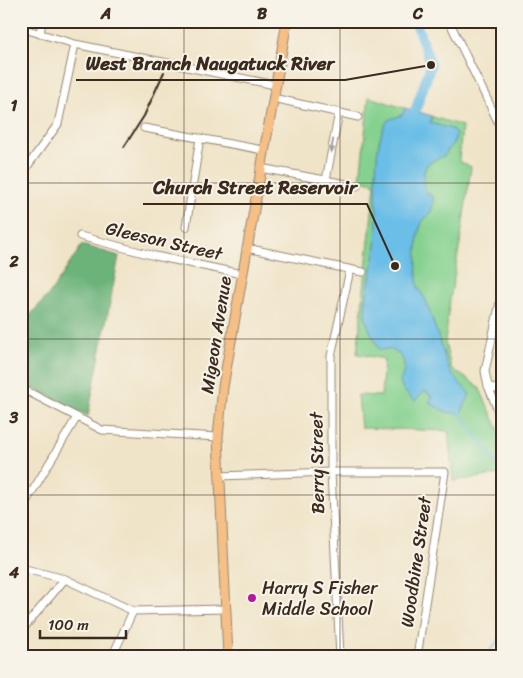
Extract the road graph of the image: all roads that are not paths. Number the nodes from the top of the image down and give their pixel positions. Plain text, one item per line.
1 (42, 21) edge
2 (287, 21) edge
3 (450, 21) edge
4 (21, 28) edge
5 (40, 34) junction
6 (75, 44) junction
7 (275, 84) junction
8 (272, 98) junction
9 (339, 112) junction
10 (358, 117) dead end
11 (144, 128) dead end
12 (502, 130) edge
13 (200, 138) junction
14 (263, 150) junction
15 (260, 168) junction
16 (21, 175) edge
17 (326, 180) junction
18 (357, 186) dead end
19 (186, 227) dead end
20 (80, 236) dead end
21 (246, 248) junction
22 (350, 270) junction
23 (364, 272) dead end
24 (242, 274) junction
25 (502, 293) edge
26 (488, 386) junction
27 (21, 388) edge
28 (502, 392) edge
29 (77, 417) junction
30 (502, 420) edge
31 (218, 437) junction
32 (331, 472) junction
33 (219, 476) junction
34 (21, 510) edge
35 (21, 568) edge
36 (65, 578) junction
37 (226, 609) junction
38 (133, 611) junction
39 (21, 631) edge
40 (112, 657) edge
41 (228, 657) edge
42 (340, 657) edge
43 (417, 657) edge

1 - 5 street
2 - 7 main road, Migeon Avenue
3 - 12 street
4 - 5 street
5 - 6 street
6 - 7 street
6 - 16 street
7 - 8 main road, Migeon Avenue
8 - 9 street
8 - 14 main road, Migeon Avenue
9 - 10 street
9 -> 17 street
11 - 13 street
13 - 14 street
13 - 19 street
14 - 15 main road, Migeon Avenue
15 - 17 street
15 - 21 main road, Migeon Avenue
17 - 18 street
20 - 24 street, Gleeson Street
21 - 22 street
21 - 24 main road, Migeon Avenue
22 - 23 street
22 - 32 street, Berry Street
24 - 31 main road, Migeon Avenue
25 - 26 street
26 - 28 street
26 - 30 street
27 - 29 street
29 - 31 street
29 - 34 street
31 - 33 main road, Migeon Avenue
32 - 33 street
32 - 42 street, Berry Street
32 - 43 street, Woodbine Street
33 - 37 main road, Migeon Avenue
35 - 36 street
36 - 38 street
36 - 39 street
37 - 38 street
37 - 41 main road, Migeon Avenue
38 - 40 street

